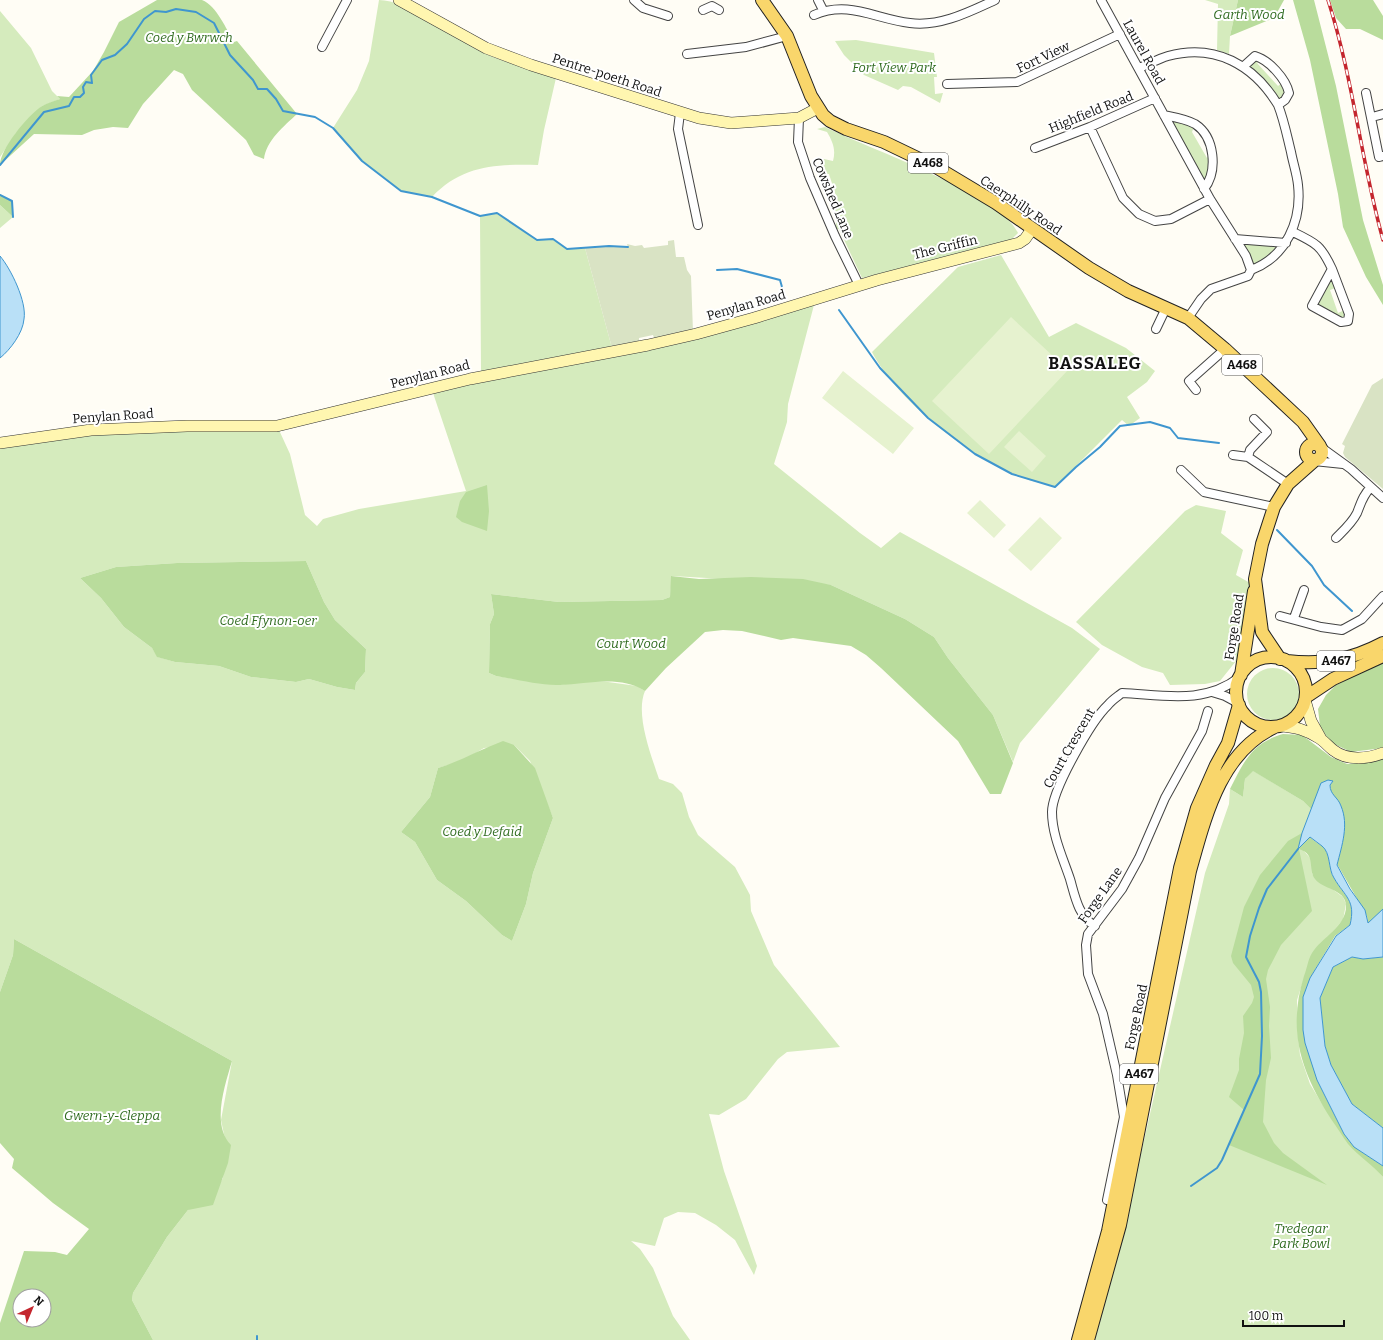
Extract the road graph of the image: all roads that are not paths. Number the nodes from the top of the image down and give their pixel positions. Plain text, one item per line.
1 (348, 0) edge
2 (399, 0) edge
3 (634, 0) edge
4 (762, 0) edge
5 (818, 0) edge
6 (995, 0) edge
7 (1102, 0) edge
8 (714, 5) edge
9 (703, 10) dead end
10 (823, 10) junction
11 (814, 15) dead end
12 (668, 16) dead end
13 (1120, 34) junction
14 (787, 36) junction
15 (322, 47) dead end
16 (687, 54) dead end
17 (1244, 66) junction
18 (1139, 68) junction
19 (947, 84) dead end
20 (1366, 93) dead end
21 (1155, 98) junction
22 (1278, 104) junction
23 (818, 108) junction
24 (680, 113) junction
25 (1383, 114) edge
26 (1164, 115) junction
27 (1372, 117) junction
28 (799, 118) junction
29 (1090, 127) junction
30 (1035, 148) dead end
31 (1383, 156) edge
32 (1204, 189) junction
33 (1210, 199) junction
34 (698, 225) dead end
35 (1032, 229) junction
36 (1292, 232) junction
37 (1235, 239) junction
38 (1286, 243) junction
39 (1332, 269) junction
40 (1251, 270) junction
41 (859, 285) junction
42 (1166, 308) junction
43 (1188, 318) junction
44 (1156, 329) dead end
45 (1225, 349) junction
46 (1196, 390) dead end
47 (1294, 415) junction
48 (1254, 419) dead end
49 (0, 443) edge
50 (1321, 447) junction
51 (1309, 454) junction
52 (1233, 455) dead end
53 (1248, 457) junction
54 (1344, 464) junction
55 (1181, 470) dead end
56 (1288, 484) junction
57 (1371, 487) junction
58 (1383, 498) edge
59 (1274, 507) junction
60 (1336, 538) dead end
61 (1256, 584) junction
62 (1304, 590) dead end
63 (1383, 596) edge
64 (1280, 616) dead end
65 (1294, 618) junction
66 (1383, 643) edge
67 (1383, 656) edge
68 (1284, 660) junction
69 (1240, 676) junction
70 (1212, 692) junction
71 (1305, 699) junction
72 (1238, 704) junction
73 (1208, 711) dead end
74 (1278, 726) junction
75 (1321, 739) junction
76 (1383, 753) edge
77 (1094, 926) junction
78 (1107, 1200) dead end
79 (1078, 1340) edge
80 (1088, 1340) edge

1 - 15 street
2 - 24 street, Pentre-poeth Road
3 - 12 street
4 - 14 main road, Caerphilly Road / A468
5 - 10 street
6 - 10 street
7 - 13 street, Laurel Road
8 - 9 street
10 - 11 street
13 - 18 street, Laurel Road
13 - 19 street, Fort View
14 - 16 street
14 - 23 main road, Caerphilly Road / A468
17 - 18 street
17 - 22 street
17 - 22 street
18 - 21 street, Laurel Road
20 - 27 street
21 - 26 street, Laurel Road
21 - 29 street, Highfield Road
22 - 36 street
23 - 28 street, Pentre-poeth Road
23 - 35 main road, Caerphilly Road / A468
24 - 28 street, Pentre-poeth Road
24 - 34 street
25 - 27 street
26 - 32 street, Laurel Road
26 - 32 street
27 - 31 street
28 - 41 street, Cowshed Lane
29 - 30 street, Highfield Road
29 - 33 street
32 - 33 street, Laurel Road
33 - 37 street, Laurel Road
35 - 41 street, The Griffin
35 - 42 main road, Caerphilly Road / A468
36 - 38 street
36 - 39 street
37 - 38 street
37 - 40 street, Laurel Road
38 - 40 street
39 - 39 street
40 - 43 street
41 - 49 street, Penylan Road
42 - 43 main road, Caerphilly Road / A468
42 - 44 street
43 - 45 main road, Caerphilly Road / A468
45 - 46 street
45 - 47 main road, Caerphilly Road / A468
47 - 50 main road, Caerphilly Road
47 - 51 main road, Caerphilly Road
48 - 53 street
50 - 51 main road
50 - 54 street, Caerphilly Road
51 - 54 street
51 - 56 main road, Forge Road
52 - 53 street
53 - 56 street
54 - 57 street, Caerphilly Road
55 - 59 street
56 - 59 main road, Forge Road
57 - 58 street, Caerphilly Road
57 - 60 street
59 - 61 main road, Forge Road
61 - 68 main road, Forge Road
61 - 69 main road, Forge Road
62 - 65 street
63 - 65 street
64 - 65 street
66 - 68 main road, A467
67 - 71 main road, A467
68 - 69 main road
68 - 71 main road
69 - 70 street, Court Crescent
69 - 72 main road
70 - 72 street
70 - 77 street, Court Crescent
71 - 74 main road
71 - 75 street
72 - 74 main road
72 - 79 main road, Forge Road / A467
73 - 77 street, Forge Lane
74 - 75 street
74 - 80 main road, Forge Road / A467
75 - 76 street
77 - 78 street, Forge Lane

